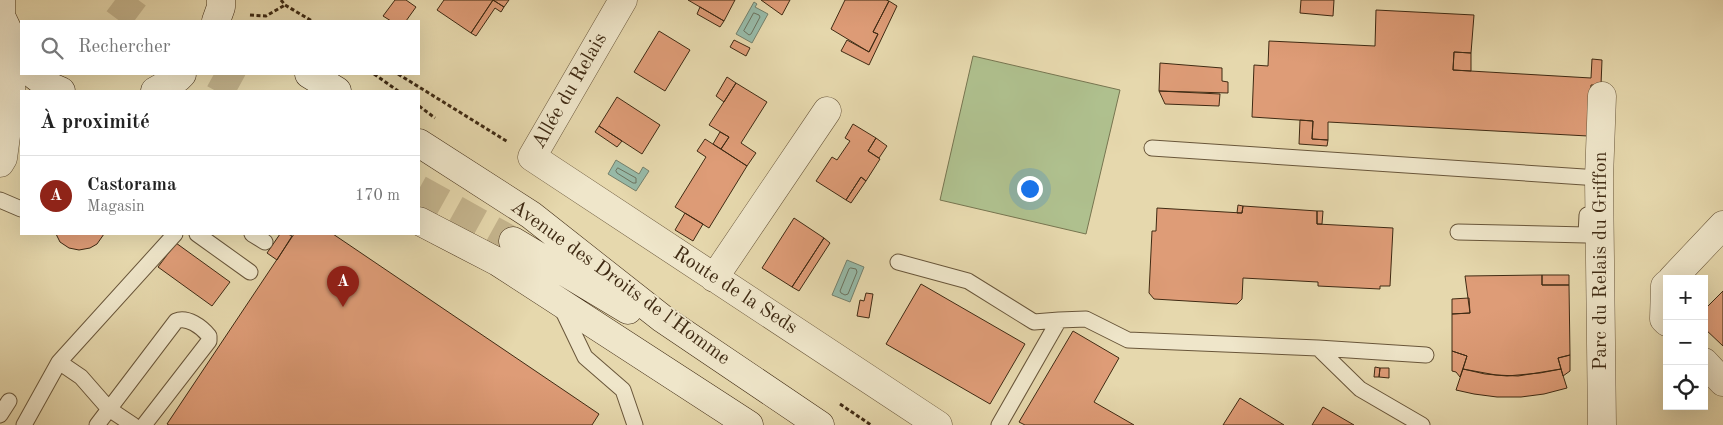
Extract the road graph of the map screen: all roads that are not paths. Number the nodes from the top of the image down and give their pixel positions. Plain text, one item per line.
1 (1, 0) edge
2 (623, 0) edge
3 (17, 50) edge
4 (34, 75) edge
5 (312, 75) edge
6 (59, 90) edge
7 (335, 90) edge
8 (1602, 96) dead end
9 (827, 111) dead end
10 (420, 145) edge
11 (1152, 148) dead end
12 (8, 155) edge
13 (532, 157) joint
14 (1600, 188) junction
15 (0, 200) edge
16 (20, 209) edge
17 (420, 222) edge
18 (1723, 225) edge
19 (1458, 232) dead end
20 (174, 235) edge
21 (198, 235) edge
22 (898, 262) dead end
23 (250, 272) dead end
24 (1676, 275) edge
25 (714, 278) junction
26 (558, 301) junction
27 (1059, 320) junction
28 (1318, 348) junction
29 (1426, 355) dead end
30 (60, 362) junction
31 (1707, 365) edge
32 (1723, 382) edge
33 (9, 401) dead end
34 (109, 409) junction
35 (0, 416) edge
36 (818, 424) edge
37 (24, 425) edge
38 (96, 425) edge
39 (133, 425) edge
40 (144, 425) edge
41 (635, 425) edge
42 (749, 425) edge
43 (756, 425) edge
44 (938, 425) edge
45 (1000, 425) edge
46 (1422, 425) edge
47 (1602, 425) edge

1 - 3 main road
2 - 13 main road, Allée du Relais
3 - 12 main road
4 - 6 main road
5 - 7 main road
8 - 14 main road, Parc du Relais du Griffon
9 - 25 main road
10 - 36 main road, Avenue des Droits de l'Homme
11 - 14 lane
13 - 25 main road, Route de la Seds
14 - 19 lane
14 - 47 main road, Parc du Relais du Griffon
15 - 16 lane
17 - 26 main road, Avenue des Droits de l'Homme
18 - 24 main road
20 - 30 lane
21 - 23 lane
22 - 27 lane
25 - 44 main road, Route de la Seds
26 - 41 lane
26 - 42 main road, Avenue des Droits de l'Homme
27 - 28 lane
27 - 45 lane
28 - 29 lane
28 - 46 lane
30 - 34 lane
30 - 37 lane
31 - 32 main road
33 - 35 lane
34 - 38 lane
34 - 39 lane
34 - 40 lane
36 - 43 main road

